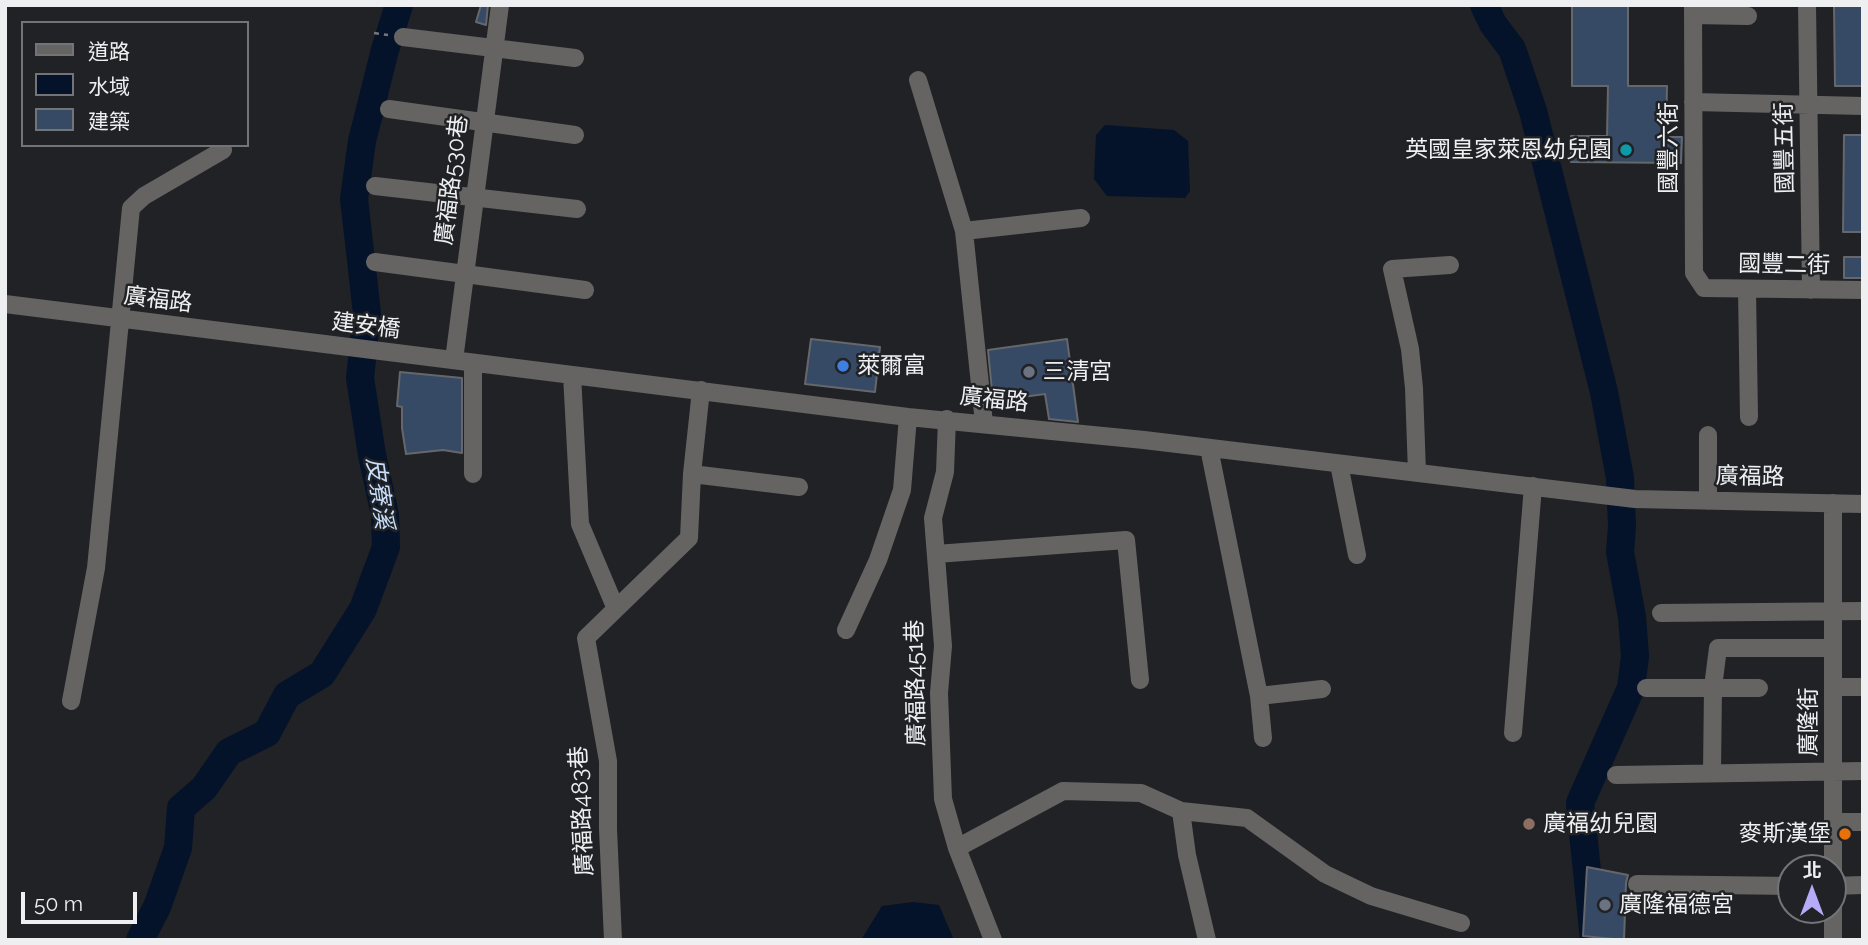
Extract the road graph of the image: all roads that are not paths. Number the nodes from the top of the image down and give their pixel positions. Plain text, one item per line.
1 (500, 5) edge
2 (1807, 5) edge
3 (1693, 10) edge
4 (1748, 16) dead end
5 (403, 37) dead end
6 (494, 48) junction
7 (575, 58) dead end
8 (918, 80) dead end
9 (1693, 102) junction
10 (1809, 105) junction
11 (1863, 106) edge
12 (390, 109) dead end
13 (484, 124) junction
14 (575, 135) dead end
15 (223, 150) dead end
16 (375, 186) dead end
17 (475, 198) junction
18 (577, 209) dead end
19 (1081, 218) dead end
20 (964, 231) junction
21 (375, 262) dead end
22 (1450, 265) dead end
23 (465, 272) junction
24 (1704, 288) joint
25 (1747, 289) junction
26 (585, 290) dead end
27 (1811, 290) junction
28 (1863, 290) edge
29 (5, 304) edge
30 (121, 320) junction
31 (305, 343) joint
32 (421, 356) joint
33 (454, 360) junction
34 (473, 363) junction
35 (572, 375) junction
36 (701, 390) junction
37 (908, 417) junction
38 (1749, 417) dead end
39 (947, 419) junction
40 (984, 423) junction
41 (1708, 435) dead end
42 (1209, 448) junction
43 (1339, 464) junction
44 (1418, 473) junction
45 (473, 474) dead end
46 (692, 474) junction
47 (1534, 486) junction
48 (799, 487) dead end
49 (1708, 500) junction
50 (1833, 503) junction
51 (1863, 504) edge
52 (936, 554) junction
53 (1357, 555) dead end
54 (616, 609) junction
55 (1833, 611) junction
56 (1863, 611) edge
57 (1661, 613) dead end
58 (846, 630) dead end
59 (1832, 648) junction
60 (1140, 680) dead end
61 (1713, 687) junction
62 (1833, 687) junction
63 (1863, 687) edge
64 (1646, 688) dead end
65 (1759, 688) dead end
66 (1322, 689) dead end
67 (1259, 696) junction
68 (71, 701) dead end
69 (1513, 733) dead end
70 (1264, 738) dead end
71 (1833, 771) junction
72 (1863, 771) edge
73 (1712, 773) junction
74 (1616, 775) dead end
75 (1181, 811) junction
76 (1833, 822) junction
77 (1863, 822) edge
78 (957, 848) junction
79 (1833, 854) edge
80 (1637, 884) dead end
81 (1777, 886) edge
82 (1461, 923) dead end
83 (613, 940) edge
84 (993, 940) edge
85 (1207, 940) edge

1 - 6 street, 廣福路530巷
2 - 10 street, 國豐五街
3 - 4 street
3 - 9 street, 國豐六街
5 - 6 street
6 - 7 street
6 - 13 street, 廣福路530巷
8 - 20 street
9 - 10 street
9 - 24 street, 國豐六街
10 - 11 street
10 - 27 street, 國豐五街
12 - 13 street
13 - 14 street
13 - 17 street, 廣福路530巷
15 - 30 street
16 - 17 street
17 - 18 street
17 - 23 street, 廣福路530巷
19 - 20 street
20 - 40 street
21 - 23 street
22 - 44 street
23 - 26 street
23 - 33 street, 廣福路530巷
24 - 25 street, 國豐二街
25 - 27 street, 國豐二街
25 - 38 street
27 - 28 street, 國豐二街
29 - 30 street, 廣福路
30 - 31 street, 廣福路
30 - 68 street
31 - 32 street, 建安橋
32 - 33 street, 廣福路
33 - 34 street, 廣福路
34 - 35 street, 廣福路
34 - 45 street
35 - 36 street, 廣福路
35 - 54 street
36 - 37 street, 廣福路
36 - 46 street, 廣福路483巷
37 - 39 street, 廣福路
37 - 58 street
39 - 40 street, 廣福路
39 - 52 street, 廣福路451巷
40 - 42 street, 廣福路
41 - 49 street
42 - 43 street, 廣福路
42 - 67 street
43 - 44 street, 廣福路
43 - 53 street
44 - 47 street, 廣福路
46 - 48 street
46 - 54 street, 廣福路483巷
47 - 49 street, 廣福路
47 - 69 street
49 - 50 street, 廣福路
50 - 51 street, 廣福路
50 - 55 street, 廣隆街
52 - 60 street
52 - 78 street, 廣福路451巷
54 - 83 street, 廣福路483巷
55 - 56 street
55 - 57 street
55 - 59 street, 廣隆街
59 - 61 street
59 - 62 street, 廣隆街
61 - 64 street
61 - 65 street
61 - 73 street
62 - 63 street
62 - 71 street, 廣隆街
66 - 67 street
67 - 70 street
71 - 72 street
71 - 73 street
71 - 76 street, 廣隆街
73 - 74 street
75 - 78 street
75 - 82 street
75 - 85 street
76 - 77 street
76 - 79 street, 廣隆街
78 - 84 street, 廣福路451巷
80 - 81 street

